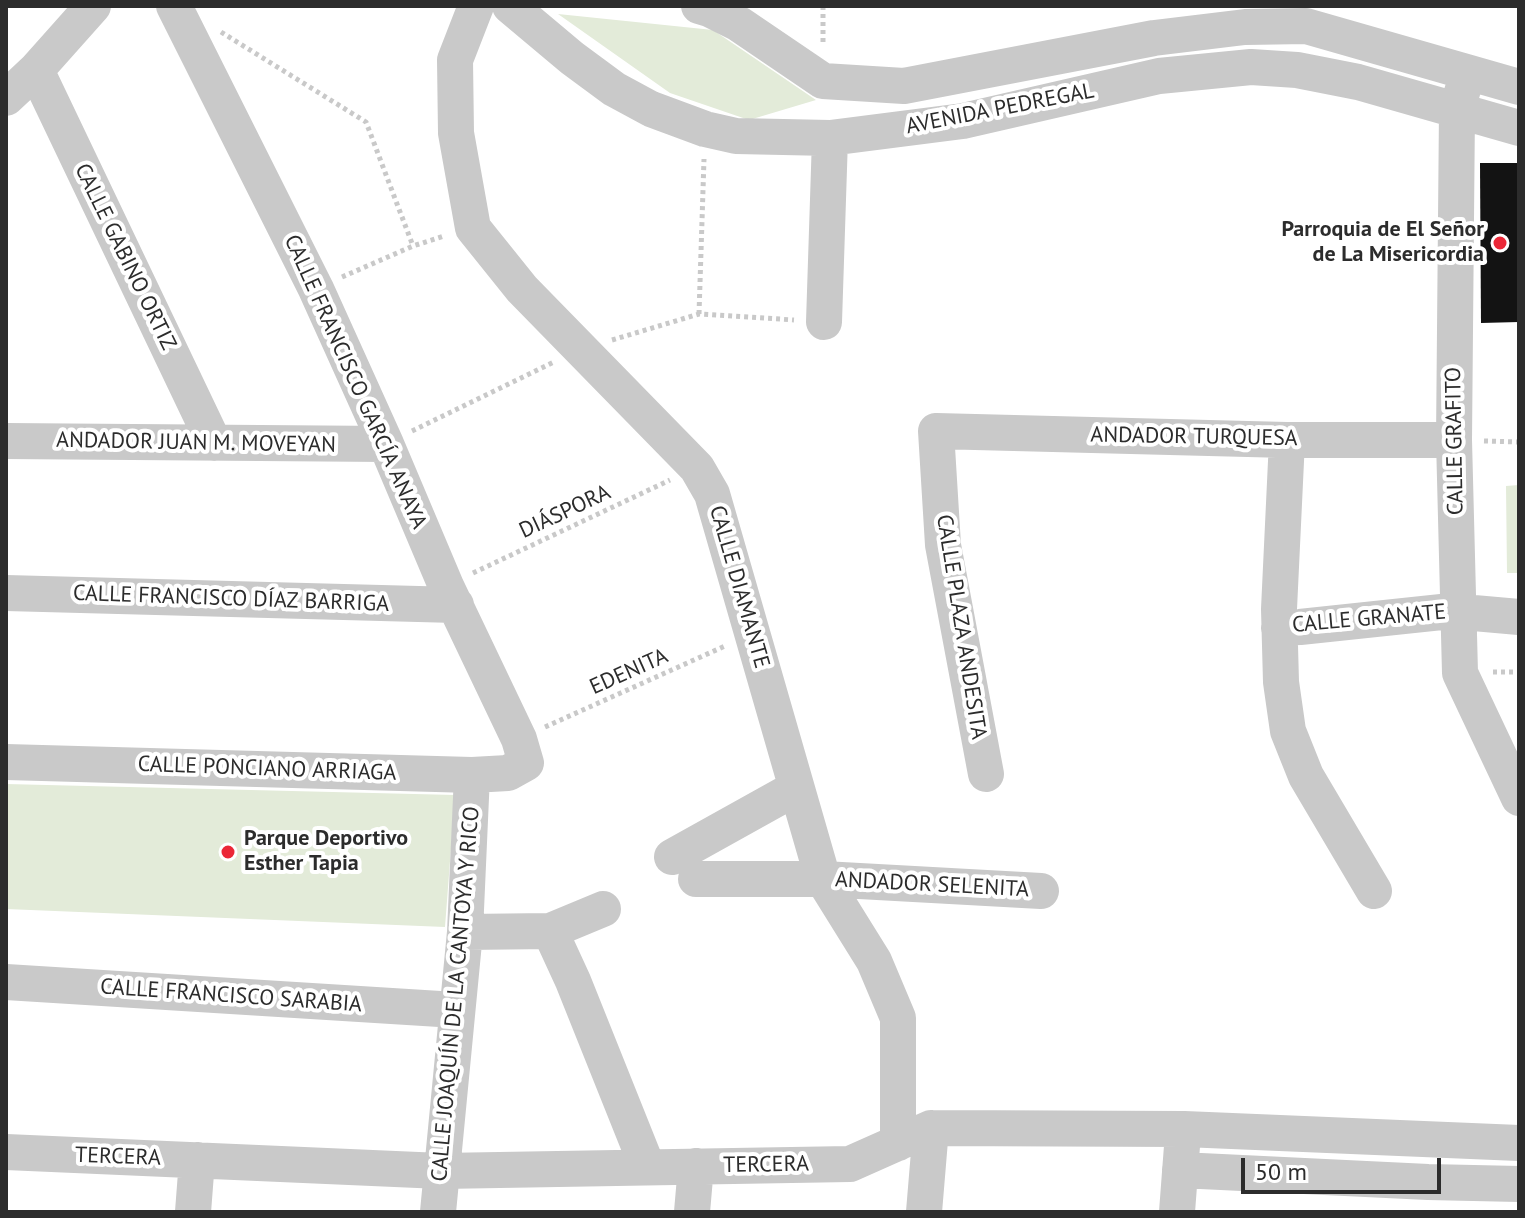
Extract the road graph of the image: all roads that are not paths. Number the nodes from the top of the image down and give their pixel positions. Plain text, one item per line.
1 (93, 6) edge
2 (174, 6) edge
3 (476, 6) edge
4 (510, 6) edge
5 (699, 6) edge
6 (1304, 16) edge
7 (1245, 27) junction
8 (1251, 67) junction
9 (36, 70) junction
10 (1468, 72) junction
11 (1519, 87) edge
12 (6, 98) edge
13 (1457, 109) junction
14 (1519, 128) edge
15 (830, 138) junction
16 (824, 322) road end
17 (936, 431) joint
18 (1287, 440) junction
19 (1454, 440) junction
20 (6, 441) edge
21 (214, 443) junction
22 (386, 444) junction
23 (6, 593) edge
24 (451, 596) junction
25 (1459, 611) junction
26 (1519, 617) edge
27 (1279, 628) junction
28 (523, 751) joint
29 (6, 762) edge
30 (986, 774) dead end
31 (472, 775) junction
32 (796, 788) junction
33 (1519, 798) edge
34 (823, 879) junction
35 (1041, 891) dead end
36 (1374, 891) dead end
37 (603, 909) dead end
38 (550, 931) junction
39 (465, 932) junction
40 (6, 982) edge
41 (456, 1010) junction
42 (1184, 1124) junction
43 (931, 1128) junction
44 (1433, 1135) junction
45 (898, 1143) junction
46 (1519, 1143) edge
47 (6, 1152) edge
48 (197, 1160) junction
49 (647, 1166) junction
50 (696, 1166) junction
51 (1180, 1170) junction
52 (441, 1171) junction
53 (1519, 1184) edge
54 (1427, 1197) edge
55 (193, 1212) edge
56 (438, 1212) edge
57 (692, 1212) edge
58 (924, 1212) edge
59 (1177, 1212) edge

1 - 9 street
2 - 22 street, CALLE FRANCISCO GARCÍA ANAYA
3 - 32 street, CALLE DIAMANTE
4 - 15 street, AVENIDA PEDREGAL
5 - 7 street, AVENIDA PEDREGAL
6 - 7 street, AVENIDA PEDREGAL
6 - 10 street, AVENIDA PEDREGAL
7 - 8 street
8 - 13 street, AVENIDA PEDREGAL
8 - 15 street, AVENIDA PEDREGAL
9 - 12 street
9 - 21 street, CALLE GABINO ORTIZ
10 - 11 street, AVENIDA PEDREGAL
10 - 13 street, CALLE GRAFITO
13 - 14 street, AVENIDA PEDREGAL
13 - 19 street, CALLE GRAFITO
15 - 16 street
17 - 18 street, ANDADOR TURQUESA
17 - 30 street, CALLE PLAZA ANDESITA
18 - 19 street, ANDADOR TURQUESA
18 - 27 street
19 - 25 street, CALLE GRAFITO
20 - 21 street, ANDADOR JUAN M. MOVEYAN
21 - 22 street, ANDADOR JUAN M. MOVEYAN
22 - 24 street, CALLE FRANCISCO GARCÍA ANAYA
23 - 24 street, CALLE FRANCISCO DÍAZ BARRIGA
24 - 28 street, CALLE FRANCISCO GARCÍA ANAYA
25 - 26 street, CALLE GRANATE
25 - 27 street, CALLE GRANATE
25 - 33 street, CALLE GRAFITO
27 - 36 street
28 - 31 street, CALLE PONCIANO ARRIAGA
29 - 31 street, CALLE PONCIANO ARRIAGA
31 - 39 street, CALLE JOAQUÍN DE LA CANTOYA Y RICO
32 - 34 street, CALLE DIAMANTE
32 - 34 street, ANDADOR SELENITA
34 - 35 street, ANDADOR SELENITA
34 - 45 street, CALLE DIAMANTE
37 - 38 street
38 - 39 street
38 - 49 street
39 - 41 street, CALLE JOAQUÍN DE LA CANTOYA Y RICO
40 - 41 street, CALLE FRANCISCO SARABIA
41 - 52 street, CALLE JOAQUÍN DE LA CANTOYA Y RICO
42 - 43 street, TERCERA
42 - 44 street, TERCERA
42 - 51 street
43 - 45 street, TERCERA
43 - 58 street
44 - 46 street, TERCERA
44 - 54 street
45 - 50 street, TERCERA
47 - 48 street, TERCERA
48 - 52 street, TERCERA
48 - 55 street
49 - 50 street, TERCERA
49 - 52 street, TERCERA
50 - 57 street
51 - 54 street
51 - 59 street
52 - 56 street, CALLE JOAQUÍN DE LA CANTOYA Y RICO
53 - 54 street

